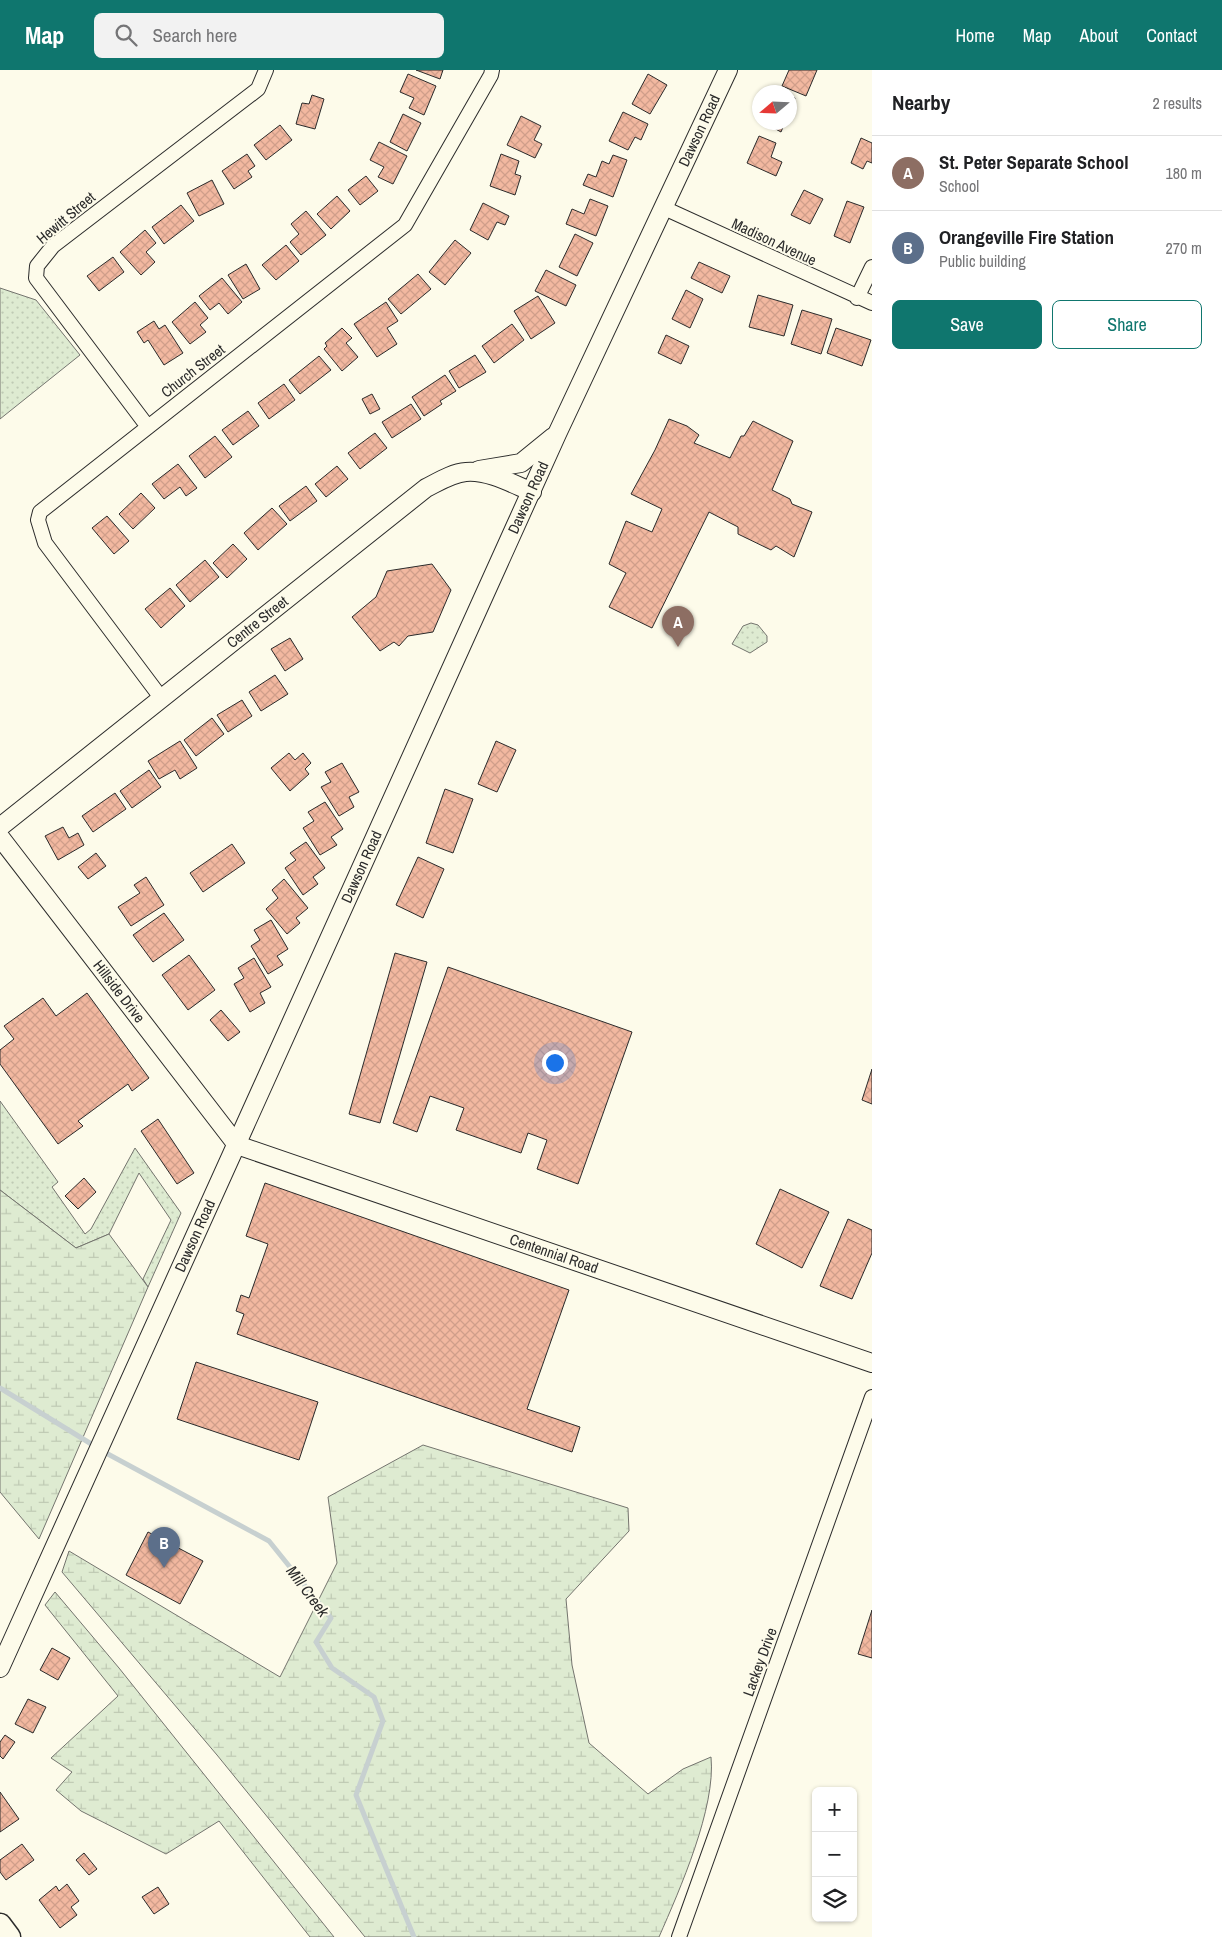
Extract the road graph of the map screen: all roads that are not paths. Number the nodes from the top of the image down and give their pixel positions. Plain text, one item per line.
1 (266, 70) edge
2 (492, 70) edge
3 (728, 70) edge
4 (664, 208) junction
5 (872, 268) edge
6 (856, 298) junction
7 (872, 303) edge
8 (148, 427) junction
9 (557, 434) junction
10 (466, 472) junction
11 (532, 492) junction
12 (162, 699) junction
13 (0, 827) edge
14 (0, 837) edge
15 (237, 1145) junction
16 (872, 1363) edge
17 (872, 1397) edge
18 (0, 1668) edge
19 (0, 1925) edge
20 (9, 1937) edge
21 (679, 1937) edge

1 - 8 street, Hewitt Street
2 - 8 street, Church Street
3 - 4 street, Dawson Road
4 - 6 street, Madison Avenue
4 - 9 street, Dawson Road
5 - 6 street
6 - 7 street, Madison Avenue
8 - 12 street, Church Street
9 - 10 street
9 - 11 street, Dawson Road
10 - 11 street, Centre Street
10 - 12 street, Centre Street
11 - 15 street, Dawson Road
12 - 13 street, Centre Street
14 - 15 street, Hillside Drive
15 - 16 street, Centennial Road
15 - 18 street, Dawson Road
17 - 21 street, Lackey Drive
19 - 20 main road

